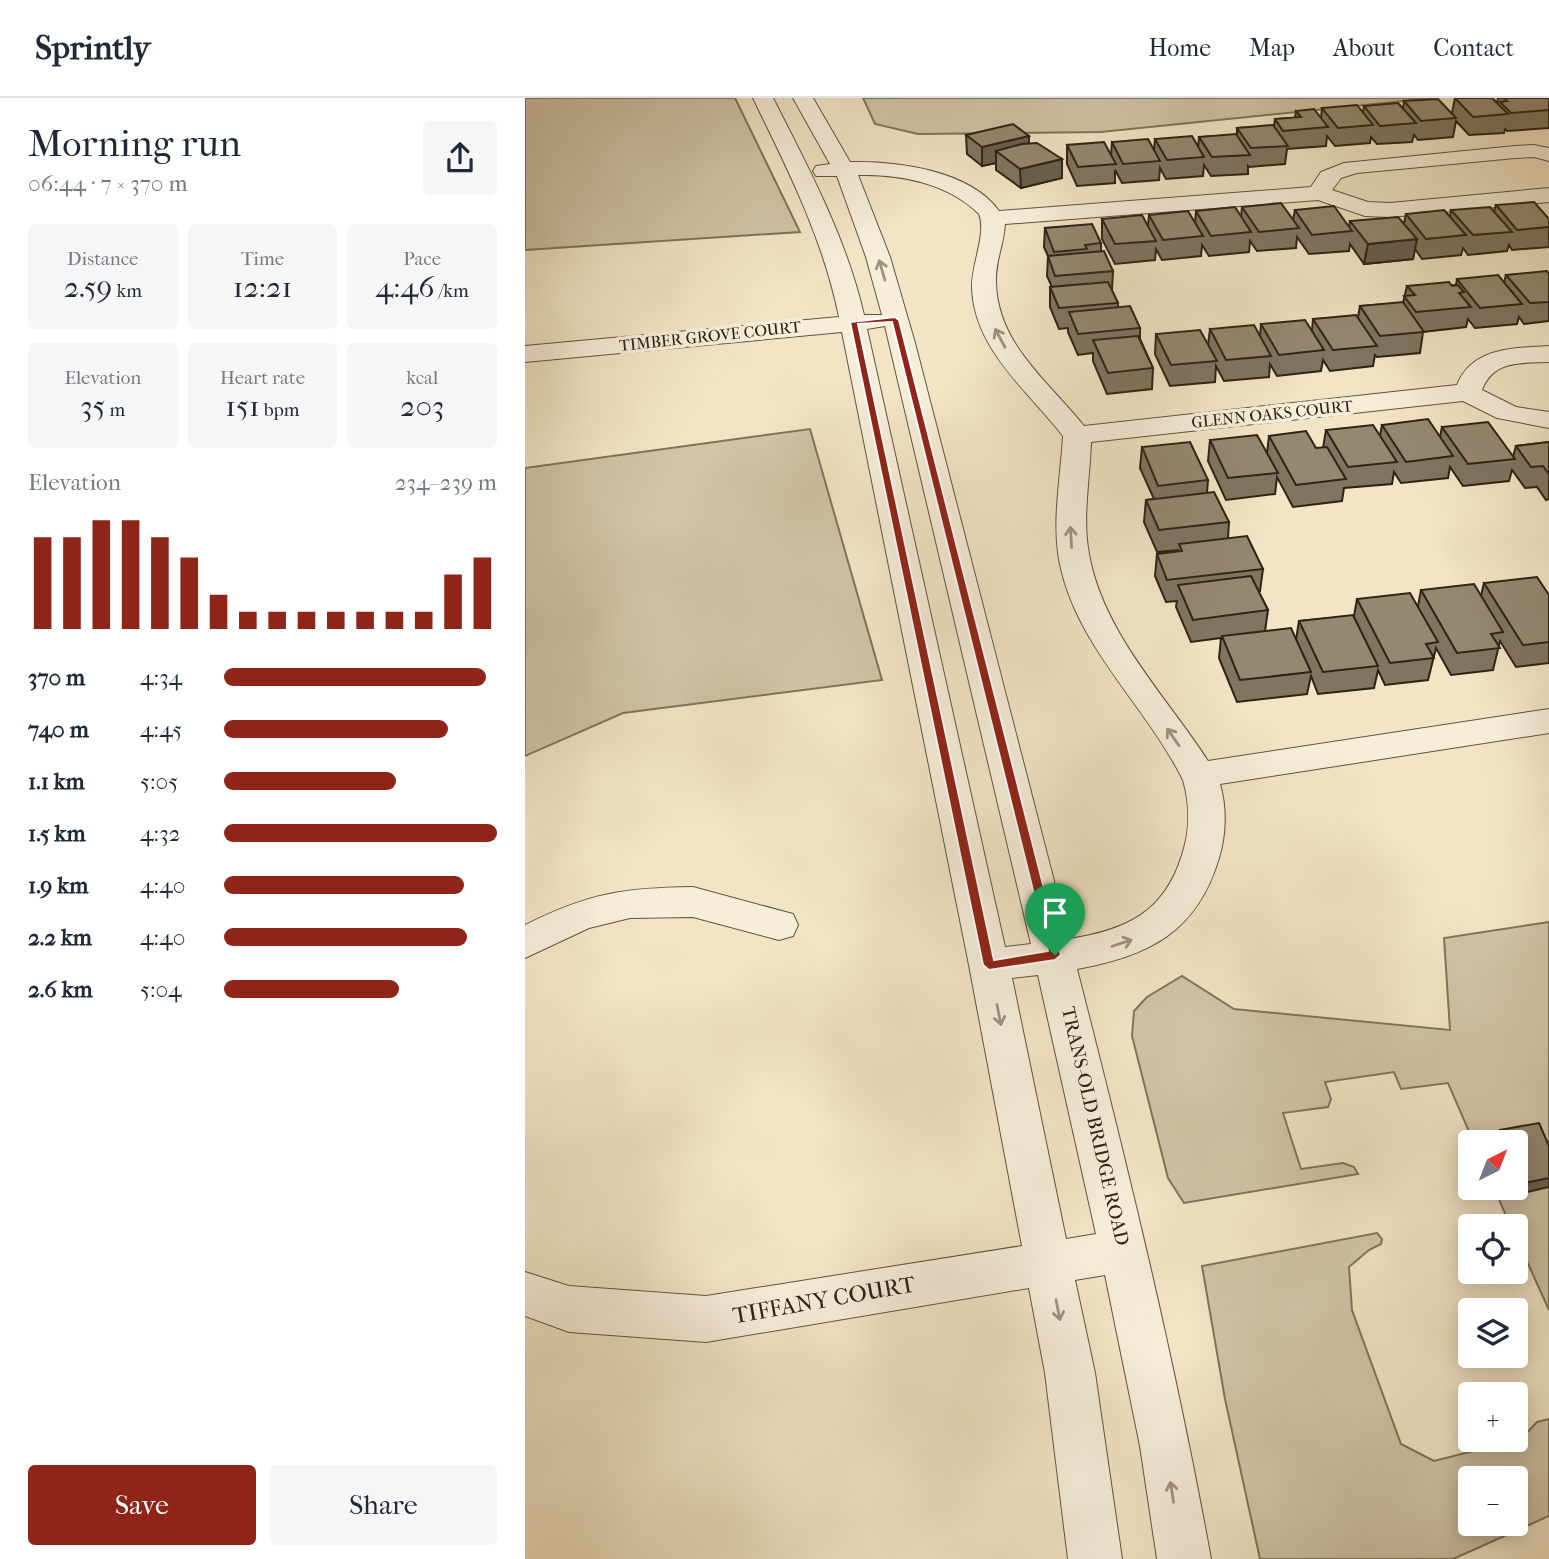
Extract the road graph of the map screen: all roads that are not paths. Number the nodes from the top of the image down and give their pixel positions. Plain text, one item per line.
1 (763, 98) edge
2 (803, 98) edge
3 (1549, 155) edge
4 (843, 169) junction
5 (802, 173) junction
6 (1320, 193) junction
7 (1549, 195) edge
8 (992, 218) junction
9 (895, 320) junction
10 (853, 322) junction
11 (525, 354) edge
12 (1549, 354) edge
13 (1468, 392) junction
14 (1549, 421) edge
15 (1077, 435) junction
16 (1549, 721) edge
17 (1199, 775) junction
18 (779, 925) dead end
19 (525, 943) edge
20 (1055, 955) junction
21 (989, 965) junction
22 (1123, 1251) junction
23 (1049, 1262) junction
24 (525, 1294) edge
25 (1095, 1559) edge
26 (1184, 1559) edge

1 - 5 street
2 - 4 street, TRANS-OLD BRIDGE ROAD
3 - 6 street
4 - 5 street
4 - 8 street
9 -> 4 street, TRANS-OLD BRIDGE ROAD
5 - 10 street
6 - 7 street
6 - 8 street
15 -> 8 street
9 - 10 street, TIMBER GROVE COURT
9 - 20 street, TRANS-OLD BRIDGE ROAD
10 - 11 street, TIMBER GROVE COURT
10 - 21 street
12 - 13 street
13 - 14 street
13 - 15 street, GLENN OAKS COURT
17 -> 15 street
16 - 17 street
20 -> 17 street
18 - 19 street
20 - 21 street
20 - 22 street, TRANS-OLD BRIDGE ROAD
21 -> 23 street
22 - 23 street, TIFFANY COURT
26 -> 22 street, TRANS-OLD BRIDGE ROAD
23 - 24 street, TIFFANY COURT
23 -> 25 street

